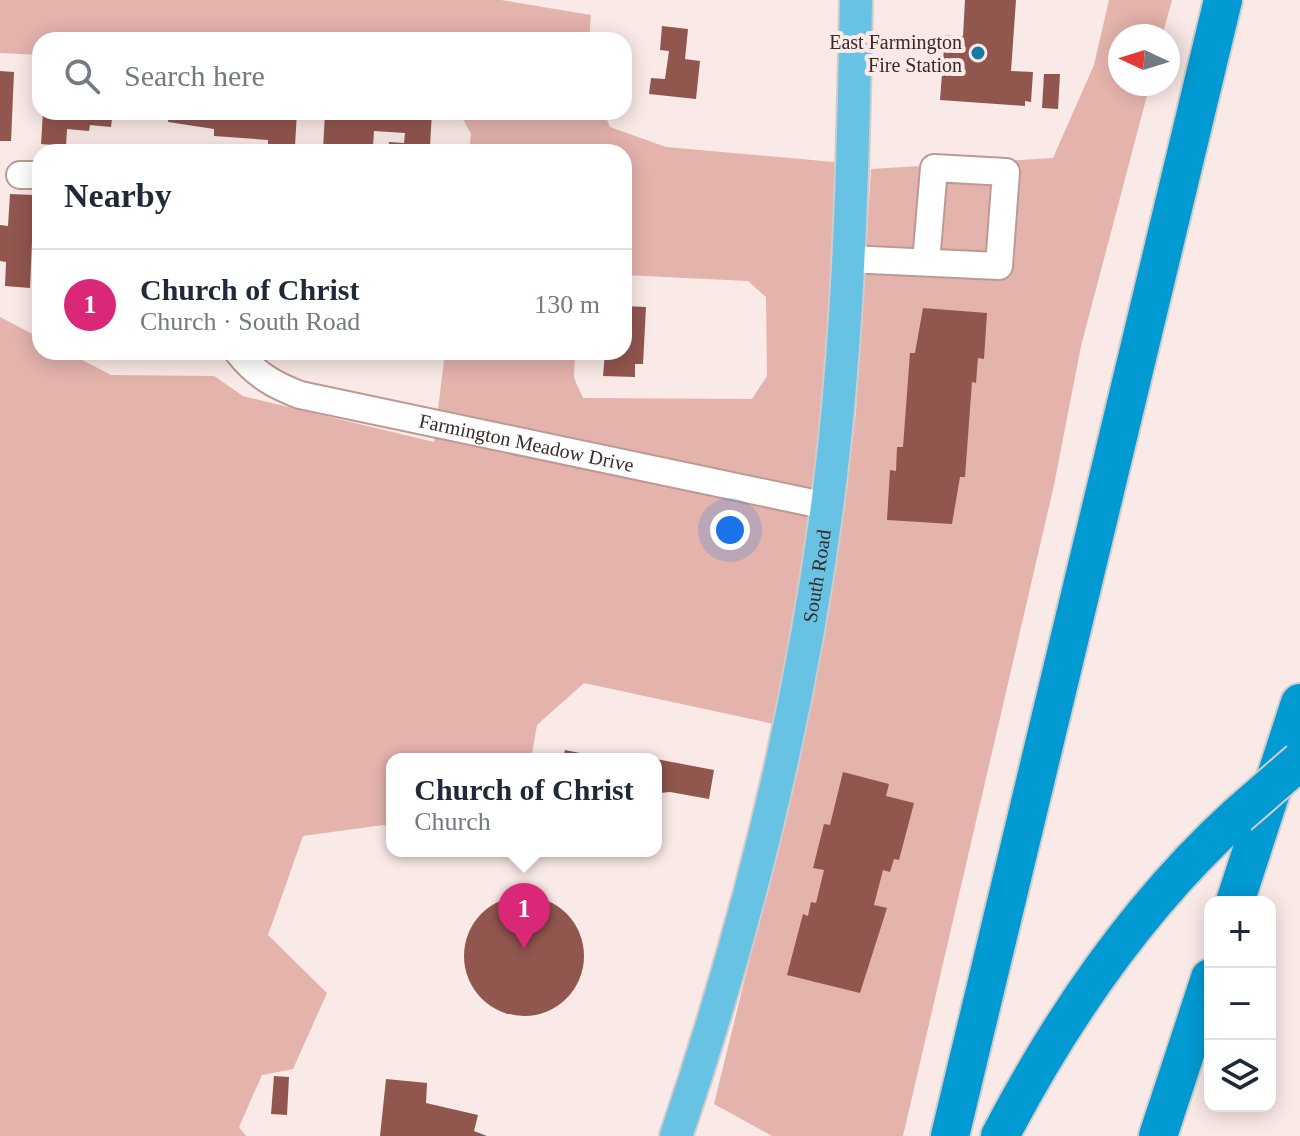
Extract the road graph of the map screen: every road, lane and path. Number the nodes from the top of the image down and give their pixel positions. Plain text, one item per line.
1 (856, 0) edge
2 (1223, 0) edge
3 (848, 259) junction
4 (926, 262) junction
5 (244, 360) edge
6 (827, 506) junction
7 (1300, 703) edge
8 (1300, 761) edge
9 (1237, 896) edge
10 (1204, 996) edge
11 (676, 1136) edge
12 (950, 1136) edge
13 (1000, 1136) edge
14 (1158, 1136) edge

1 - 3 main road, South Road
2 - 12 highway
3 - 4 street
3 - 6 main road, South Road
4 - 4 street
5 - 6 street, Farmington Meadow Drive
6 - 11 main road, South Road
7 - 9 highway
8 - 13 highway, bridge
10 - 14 highway

